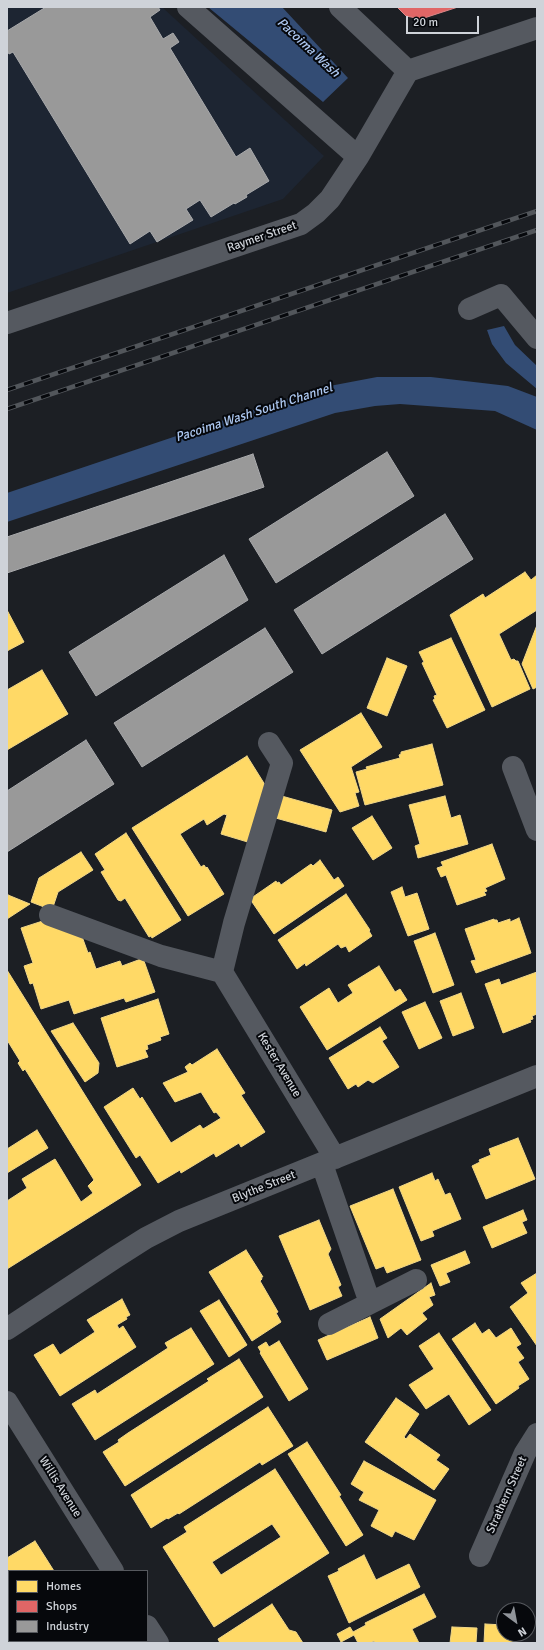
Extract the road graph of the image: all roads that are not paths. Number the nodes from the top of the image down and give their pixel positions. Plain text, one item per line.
1 (188, 7) edge
2 (340, 7) edge
3 (537, 28) edge
4 (408, 71) junction
5 (358, 157) junction
6 (469, 309) dead end
7 (7, 323) edge
8 (537, 338) edge
9 (269, 743) dead end
10 (513, 768) dead end
11 (537, 830) edge
12 (50, 916) dead end
13 (222, 972) junction
14 (537, 1076) edge
15 (329, 1161) junction
16 (416, 1280) dead end
17 (370, 1303) junction
18 (329, 1324) dead end
19 (7, 1329) edge
20 (7, 1402) edge
21 (537, 1434) edge
22 (480, 1556) dead end
23 (112, 1570) edge
24 (148, 1628) edge
25 (158, 1643) edge

1 - 5 street
2 - 4 street
3 - 4 street
4 - 5 street, Raymer Street
5 - 7 street, Raymer Street
6 - 8 street
9 - 13 street
10 - 11 street
12 - 13 street
13 - 15 street, Kester Avenue
14 - 15 street, Blythe Street
15 - 17 street, Kester Avenue
15 - 19 street, Blythe Street
16 - 17 street
17 - 18 street
20 - 23 street, Willis Avenue
21 - 22 street, Strathern Street
24 - 25 street

